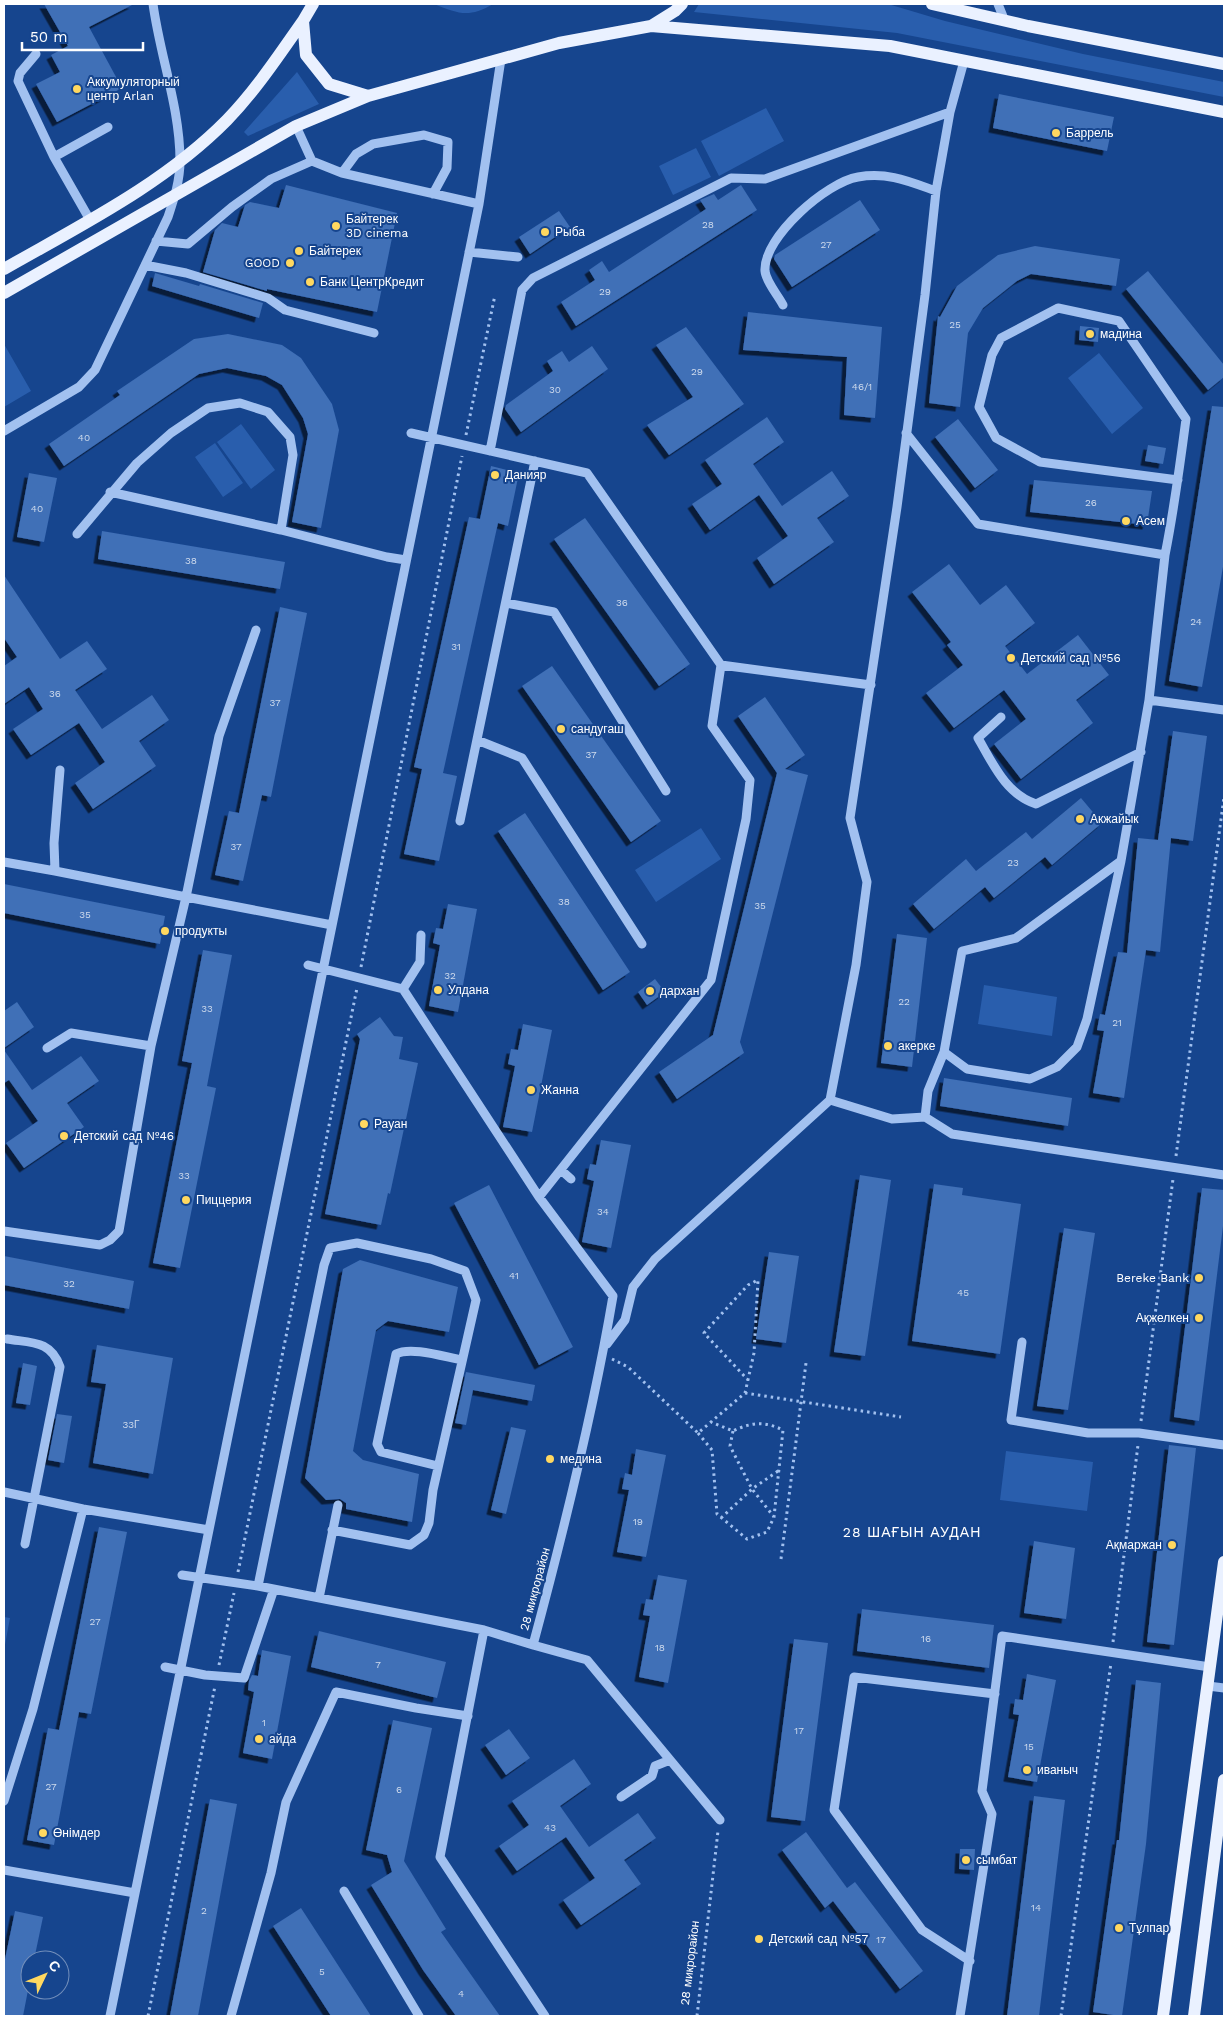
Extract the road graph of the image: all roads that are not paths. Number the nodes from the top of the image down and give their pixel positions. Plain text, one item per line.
1 (153, 4) edge
2 (313, 4) edge
3 (682, 4) edge
4 (932, 4) edge
5 (998, 4) edge
6 (1004, 19) junction
7 (303, 21) junction
8 (651, 26) junction
9 (36, 54) dead end
10 (501, 59) junction
11 (964, 61) junction
12 (1224, 64) edge
13 (368, 96) junction
14 (950, 112) junction
15 (1224, 112) edge
16 (296, 126) junction
17 (108, 127) dead end
18 (54, 157) junction
19 (312, 160) junction
20 (180, 162) junction
21 (342, 173) junction
22 (936, 191) junction
23 (176, 192) junction
24 (433, 194) junction
25 (479, 204) junction
26 (90, 220) junction
27 (156, 241) junction
28 (469, 252) junction
29 (518, 257) dead end
30 (145, 265) junction
31 (4, 269) edge
32 (4, 293) edge
33 (783, 304) dead end
34 (374, 333) dead end
35 (4, 430) edge
36 (411, 433) dead end
37 (906, 433) junction
38 (431, 436) junction
39 (490, 451) junction
40 (535, 461) junction
41 (1178, 480) junction
42 (110, 492) junction
43 (281, 530) junction
44 (77, 534) dead end
45 (1165, 555) junction
46 (406, 560) junction
47 (506, 602) junction
48 (256, 630) dead end
49 (721, 665) junction
50 (871, 685) junction
51 (1149, 700) junction
52 (1224, 710) edge
53 (1001, 717) dead end
54 (477, 740) junction
55 (1140, 752) junction
56 (60, 770) dead end
57 (666, 791) dead end
58 (460, 822) dead end
59 (1121, 861) junction
60 (4, 862) edge
61 (55, 871) junction
62 (186, 897) junction
63 (332, 926) junction
64 (420, 936) dead end
65 (642, 944) dead end
66 (308, 965) dead end
67 (323, 969) junction
68 (403, 989) junction
69 (151, 1046) junction
70 (47, 1048) dead end
71 (944, 1052) junction
72 (830, 1100) junction
73 (925, 1117) junction
74 (560, 1170) junction
75 (1224, 1175) edge
76 (571, 1179) dead end
77 (539, 1197) junction
78 (4, 1231) edge
79 (7, 1339) dead end
80 (1022, 1342) dead end
81 (604, 1350) junction
82 (462, 1360) junction
83 (1224, 1445) edge
84 (438, 1466) junction
85 (4, 1492) edge
86 (33, 1498) junction
87 (338, 1505) dead end
88 (83, 1509) junction
89 (209, 1530) junction
90 (332, 1530) junction
91 (25, 1544) dead end
92 (1224, 1562) edge
93 (182, 1575) dead end
94 (199, 1578) junction
95 (258, 1586) junction
96 (274, 1589) junction
97 (319, 1598) junction
98 (484, 1630) junction
99 (533, 1645) junction
100 (1210, 1666) junction
101 (165, 1667) dead end
102 (180, 1670) junction
103 (1208, 1686) junction
104 (1224, 1688) edge
105 (995, 1694) junction
106 (468, 1716) junction
107 (670, 1760) junction
108 (1224, 1780) edge
109 (621, 1797) dead end
110 (4, 1802) edge
111 (720, 1820) road end
112 (4, 1870) edge
113 (344, 1891) dead end
114 (135, 1893) junction
115 (970, 1961) junction
116 (110, 2016) edge
117 (231, 2016) edge
118 (419, 2016) edge
119 (545, 2016) edge
120 (960, 2016) edge
121 (1163, 2016) edge
122 (1194, 2016) edge

1 - 20 street
2 - 7 main road
3 - 8 main road
4 - 6 main road
5 - 6 street
6 - 12 main road
7 - 13 main road
7 - 20 main road
8 - 10 main road
8 - 11 main road
9 - 18 street
10 - 13 main road
10 - 25 street
11 - 14 street
11 - 15 main road
13 - 16 main road
14 - 22 street
14 - 39 street
16 - 19 street
16 - 23 main road
17 - 18 street
18 - 26 street
19 - 21 street
19 - 27 street
20 - 23 street
20 - 26 main road
21 - 24 street
21 - 24 street
22 - 33 street
22 - 37 street
23 - 27 street
23 - 32 main road
24 - 25 street
25 - 28 street
26 - 31 main road
27 - 30 street
28 - 29 street
28 - 38 street
30 - 34 street
30 - 35 street
36 - 38 street
37 - 45 street
37 - 50 street
38 - 39 street
38 - 46 street
39 - 40 street
40 - 47 street
40 - 49 street
41 - 41 street
41 - 45 street
42 - 43 street
42 - 43 street
42 - 44 street
43 - 46 street
45 - 51 street
46 - 63 street
47 - 54 street
47 - 57 street
48 - 62 street
49 - 50 street
49 - 74 street
50 - 72 street
51 - 52 street
51 - 55 street
53 - 55 street
54 - 58 street
54 - 65 street
55 - 59 street
56 - 61 street
59 - 71 street
59 - 71 street
60 - 61 street
61 - 62 street
62 - 63 street
62 - 69 street
63 - 67 street
64 - 68 street
66 - 67 street
67 - 68 street
67 - 89 street
68 - 77 street, 28 микрорайон
69 - 70 street
69 - 78 street
71 - 73 street
72 - 73 street
72 - 81 street
73 - 75 street
74 - 76 street
74 - 77 street
77 - 81 street, 28 микрорайон
79 - 86 street
80 - 83 street
81 - 99 street, 28 микрорайон
82 - 84 street
82 - 84 street
82 - 95 street
84 - 90 street
85 - 86 street
86 - 88 street
86 - 91 street
87 - 90 street
88 - 89 street
88 - 110 street
89 - 94 street
90 - 97 street
92 - 100 main road
93 - 94 street
94 - 95 street
94 - 102 street
95 - 96 street
96 - 97 street
96 - 102 street
97 - 98 street
98 - 99 street
98 - 106 street
99 - 107 street, 28 микрорайон
100 - 103 main road
100 - 105 street
101 - 102 street
102 - 114 street
103 - 104 street
103 - 121 main road
105 - 115 street
105 - 115 street
106 - 117 street
106 - 119 street
107 - 109 street
107 - 111 street, 28 микрорайон
108 - 122 main road
112 - 114 street
113 - 118 street
114 - 116 street
115 - 120 street

